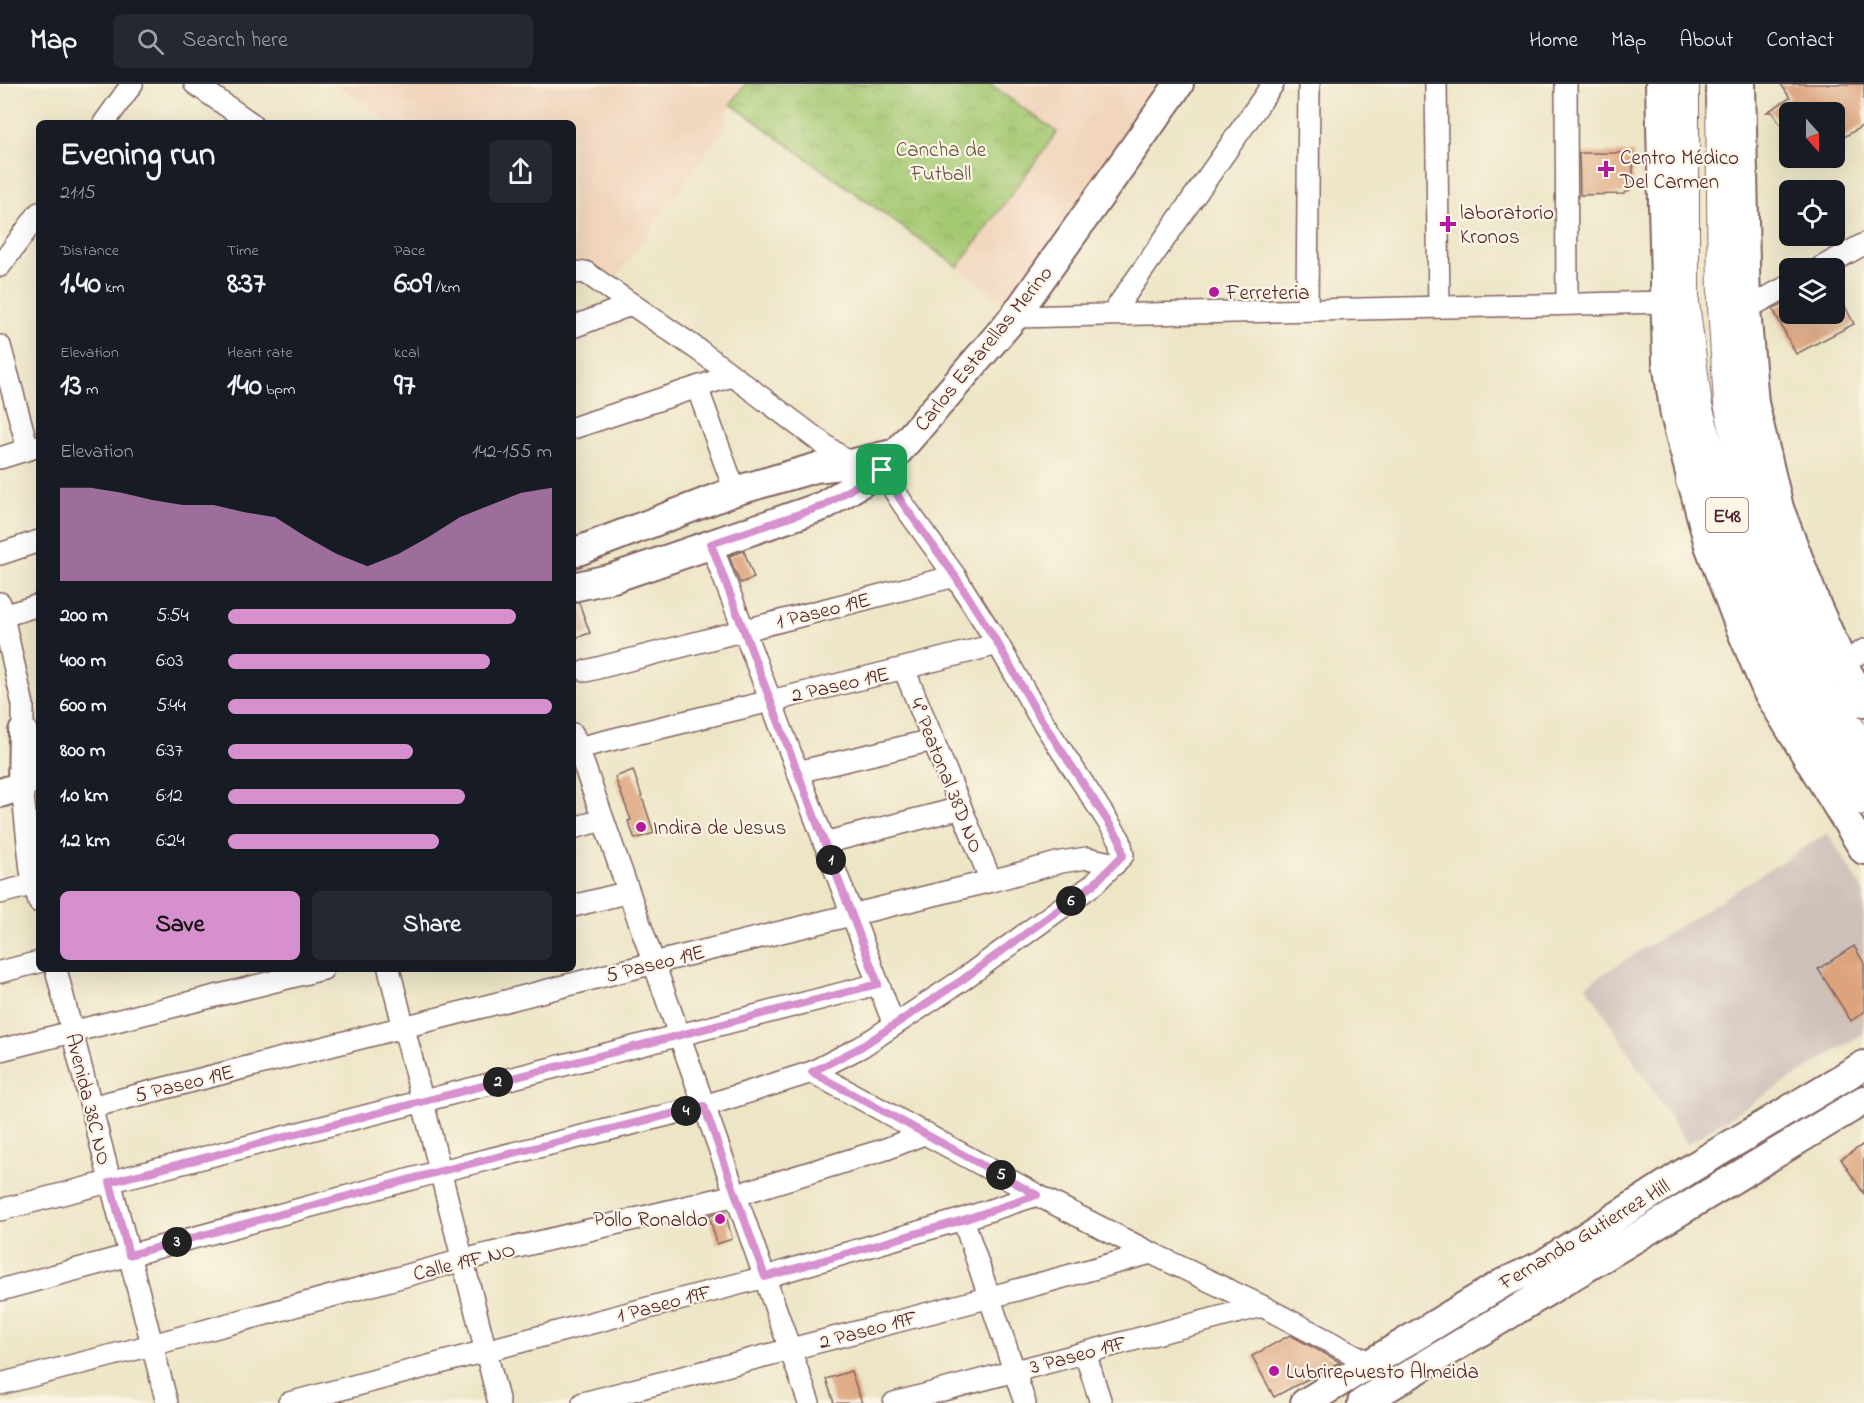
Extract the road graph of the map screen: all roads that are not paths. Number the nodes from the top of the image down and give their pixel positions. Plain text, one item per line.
1 (132, 84) edge
2 (195, 84) edge
3 (1179, 84) edge
4 (1274, 84) edge
5 (1309, 84) edge
6 (1436, 84) edge
7 (1566, 84) edge
8 (1660, 84) edge
9 (1683, 84) edge
10 (1722, 84) edge
11 (1741, 84) edge
12 (106, 120) edge
13 (247, 120) edge
14 (36, 217) edge
15 (1863, 249) edge
16 (1843, 258) edge
17 (0, 266) edge
18 (576, 273) edge
19 (1779, 291) edge
20 (1664, 302) junction
21 (1567, 304) junction
22 (630, 305) junction
23 (1439, 307) junction
24 (1746, 309) junction
25 (1308, 310) junction
26 (1112, 314) junction
27 (1014, 316) junction
28 (576, 326) edge
29 (0, 346) edge
30 (731, 376) junction
31 (697, 387) junction
32 (1696, 407) junction
33 (576, 427) edge
34 (33, 448) edge
35 (0, 459) edge
36 (873, 465) junction
37 (1692, 482) junction
38 (735, 491) junction
39 (36, 542) edge
40 (711, 544) junction
41 (576, 553) edge
42 (0, 554) edge
43 (955, 576) junction
44 (576, 586) edge
45 (36, 605) edge
46 (1, 610) edge
47 (1776, 616) junction
48 (744, 630) junction
49 (998, 644) junction
50 (1854, 657) edge
51 (904, 669) junction
52 (586, 671) dead end
53 (770, 700) junction
54 (1864, 702) edge
55 (21, 732) edge
56 (933, 740) junction
57 (576, 741) edge
58 (576, 744) edge
59 (1864, 753) edge
60 (797, 772) junction
61 (20, 786) edge
62 (1864, 799) edge
63 (961, 808) junction
64 (603, 820) junction
65 (576, 827) edge
66 (824, 843) junction
67 (1864, 850) edge
68 (1115, 864) junction
69 (36, 881) edge
70 (991, 882) junction
71 (629, 892) junction
72 (0, 893) edge
73 (576, 905) edge
74 (852, 915) junction
75 (36, 963) edge
76 (654, 963) junction
77 (0, 972) edge
78 (57, 972) edge
79 (311, 972) edge
80 (390, 972) edge
81 (878, 984) junction
82 (894, 1025) junction
83 (404, 1026) junction
84 (72, 1032) junction
85 (680, 1036) junction
86 (0, 1050) edge
87 (1864, 1065) edge
88 (812, 1072) junction
89 (1864, 1100) edge
90 (423, 1101) junction
91 (704, 1106) junction
92 (91, 1107) junction
93 (926, 1133) junction
94 (441, 1171) junction
95 (110, 1182) junction
96 (736, 1195) junction
97 (1037, 1195) junction
98 (0, 1210) edge
99 (963, 1220) junction
100 (1151, 1252) junction
101 (129, 1255) junction
102 (463, 1260) junction
103 (765, 1277) junction
104 (0, 1290) edge
105 (991, 1297) junction
106 (1262, 1306) junction
107 (152, 1345) junction
108 (486, 1350) junction
109 (790, 1350) junction
110 (1085, 1353) junction
111 (1370, 1363) junction
112 (1015, 1370) junction
113 (0, 1384) edge
114 (167, 1403) edge
115 (289, 1403) edge
116 (499, 1403) edge
117 (583, 1403) edge
118 (809, 1403) edge
119 (894, 1403) edge
120 (1025, 1403) edge
121 (1101, 1403) edge
122 (1305, 1403) edge
123 (1362, 1403) edge

1 - 12 street
2 - 13 street
3 - 27 street, Carlos Estarellas Merino
4 - 26 street
5 - 25 street
6 - 23 street
7 - 21 street
8 - 20 street, E48
9 - 32 main road, E48
10 - 47 main road, E48
11 - 24 street, E48
14 - 17 street
15 - 16 street
18 - 22 street
19 - 24 street
20 - 21 street
20 - 37 street, E48
21 - 23 street
22 - 28 street
22 - 30 street
23 - 25 street
24 - 50 street, E48
25 - 26 street
26 - 27 street
27 - 36 street, Carlos Estarellas Merino
29 - 34 street
30 - 31 street
30 - 36 street
31 - 33 street
31 - 38 street
32 - 37 main road
32 - 47 main road, E48
34 - 35 street
36 - 38 street
36 - 40 street, Carlos Estarellas Merino
36 - 43 street
37 - 67 street, E48
38 - 41 street
39 - 42 street
40 - 44 street, Carlos Estarellas Merino
40 - 48 street
43 - 48 street, 1 Paseo 19E
43 - 49 street
45 - 46 street
46 - 55 street
47 - 59 main road, E48
47 - 62 main road, E48
48 - 52 street, 1 Paseo 19E
48 - 53 street
49 - 51 street, 2 Paseo 19E
49 - 68 street
50 - 54 street, E48
51 - 53 street, 2 Paseo 19E
51 - 56 street, 4° Peatonal 38D NO
53 - 57 street, 2 Paseo 19E
53 - 60 street
55 - 61 street
56 - 60 street
56 - 63 street, 4° Peatonal 38D NO
58 - 64 street
60 - 66 street
61 - 69 street
63 - 66 street
63 - 70 street, 4° Peatonal 38D NO
64 - 65 street
64 - 71 street
66 - 74 street
68 - 70 street, 5 Paseo 19E
68 - 82 street
69 - 72 street
70 - 74 street, 5 Paseo 19E
71 - 73 street
71 - 76 street
74 - 76 street, 5 Paseo 19E
74 - 81 street
75 - 77 street
76 - 83 street, 5 Paseo 19E
76 - 85 street
78 - 84 street, Avenida 38C NO
79 - 84 street
80 - 83 street
81 - 82 street
81 - 85 street
82 - 88 street
83 - 90 street
83 - 92 street, 5 Paseo 19E
84 - 86 street
84 - 92 street, Avenida 38C NO
85 - 90 street
85 - 91 street
87 - 111 street, Fernando Gutierrez Hill
88 - 91 street
88 - 93 street
89 - 123 street, Fernando Gutierrez Hill
90 - 94 street
90 - 95 street
91 - 94 street
91 - 96 street
92 - 95 street, Avenida 38C NO
93 - 96 street, Calle 19F NO
93 - 97 street
94 - 101 street
94 - 102 street
95 - 98 street
95 - 101 street, Avenida 38C NO
96 - 102 street, Calle 19F NO
96 - 103 street
97 - 99 street, 1 Paseo 19F
97 - 100 street
99 - 103 street, 1 Paseo 19F
99 - 105 street
100 - 105 street, 2 Paseo 19F
100 - 106 street
101 - 104 street
101 - 107 street, Avenida 38C NO
102 - 107 street, Calle 19F NO
102 - 108 street
103 - 108 street, 1 Paseo 19F
103 - 109 street
105 - 109 street, 2 Paseo 19F
105 - 112 street
106 - 110 street, 3 Paseo 19F
106 - 111 street
107 - 113 street, Calle 19F NO
107 - 114 street, Avenida 38C NO
108 - 115 street, 1 Paseo 19F
108 - 116 street
109 - 117 street, 2 Paseo 19F
109 - 118 street
110 - 112 street, 3 Paseo 19F
110 - 121 street
111 - 122 street, Fernando Gutierrez Hill
112 - 119 street, 3 Paseo 19F
112 - 120 street

